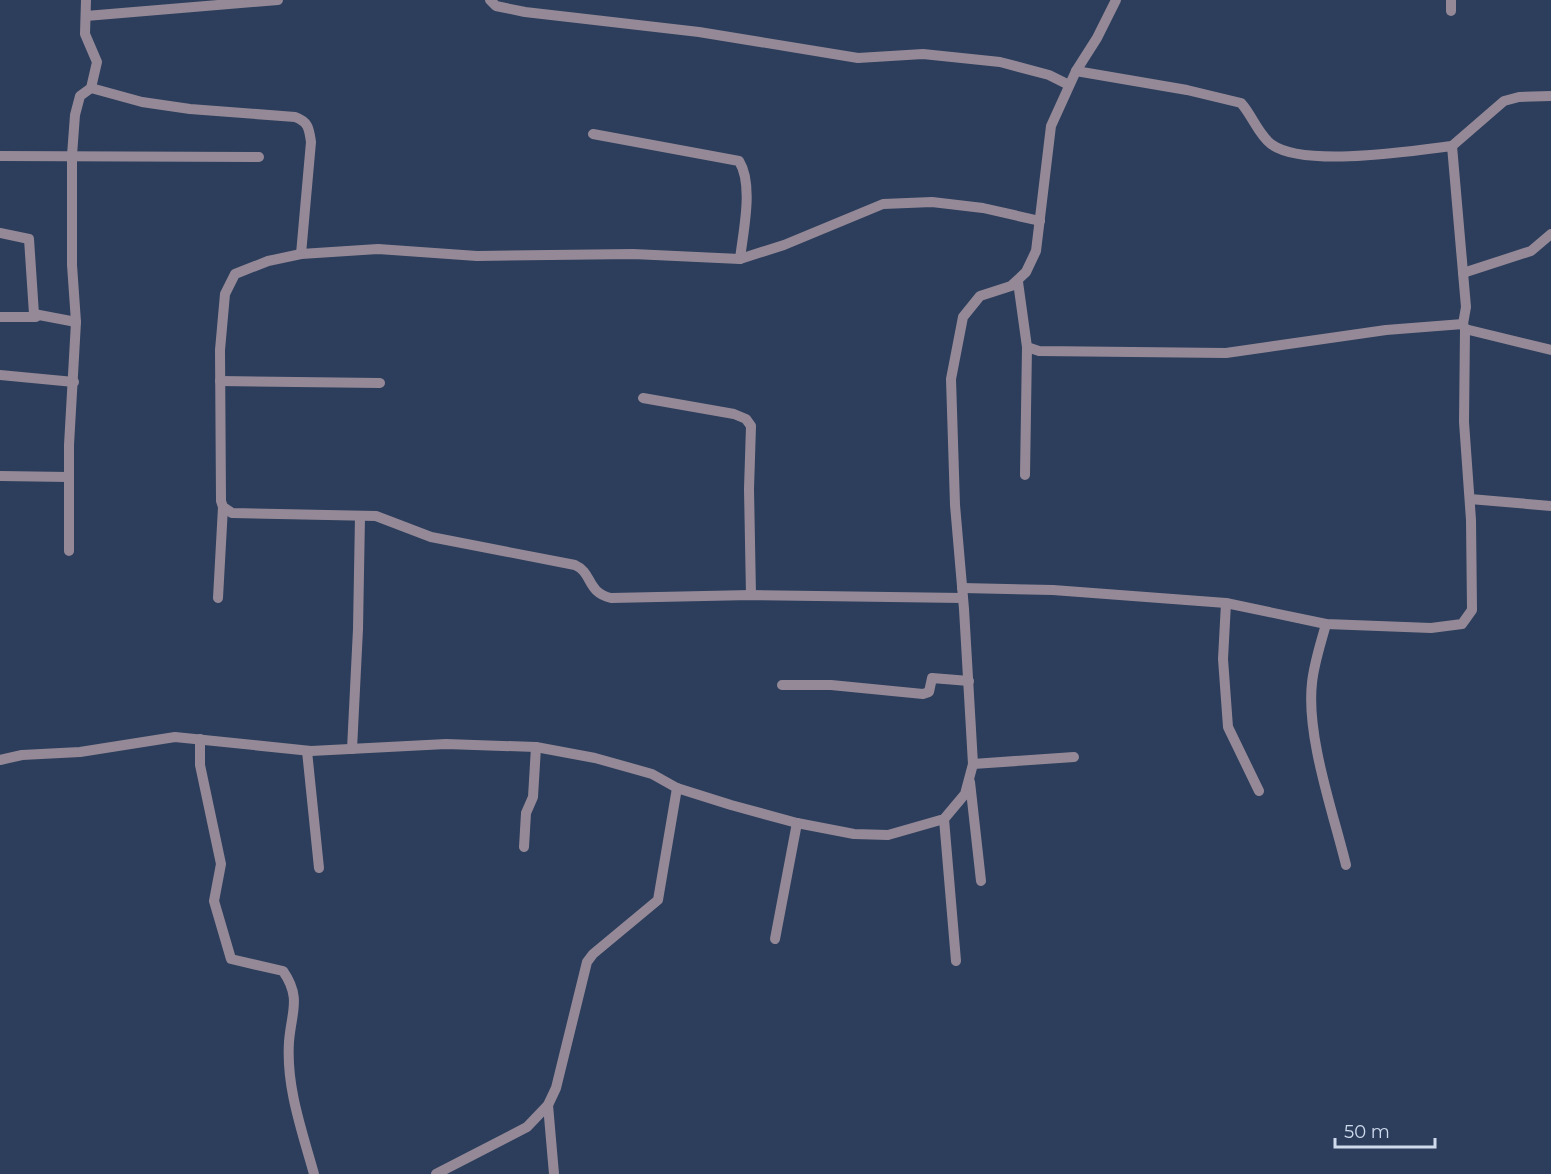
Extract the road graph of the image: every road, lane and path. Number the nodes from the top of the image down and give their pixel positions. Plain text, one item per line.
1 (86, 0) edge
2 (277, 0) edge
3 (490, 0) edge
4 (1116, 0) edge
5 (86, 16) junction
6 (1076, 70) junction
7 (1069, 85) junction
8 (92, 88) junction
9 (1551, 96) edge
10 (593, 134) dead end
11 (1452, 146) junction
12 (72, 155) junction
13 (0, 156) edge
14 (259, 157) dead end
15 (1040, 221) junction
16 (0, 234) edge
17 (1551, 234) edge
18 (301, 254) junction
19 (740, 259) junction
20 (1463, 273) junction
21 (1018, 282) junction
22 (0, 317) edge
23 (36, 317) junction
24 (76, 322) junction
25 (1464, 327) junction
26 (1027, 347) junction
27 (1551, 350) edge
28 (0, 375) edge
29 (220, 381) junction
30 (74, 382) junction
31 (380, 384) dead end
32 (643, 398) dead end
33 (1025, 475) dead end
34 (0, 476) edge
35 (69, 477) junction
36 (1470, 500) junction
37 (1551, 506) edge
38 (223, 507) junction
39 (360, 516) junction
40 (69, 551) dead end
41 (963, 593) junction
42 (751, 595) junction
43 (218, 598) dead end
44 (1226, 603) junction
45 (1326, 624) junction
46 (969, 681) junction
47 (782, 685) dead end
48 (200, 739) junction
49 (536, 747) junction
50 (352, 749) junction
51 (307, 751) junction
52 (1074, 757) dead end
53 (0, 760) edge
54 (973, 764) junction
55 (970, 778) junction
56 (677, 788) junction
57 (1259, 791) dead end
58 (944, 819) junction
59 (797, 824) junction
60 (524, 847) dead end
61 (1346, 865) dead end
62 (319, 868) dead end
63 (981, 881) dead end
64 (775, 939) dead end
65 (956, 961) dead end
66 (548, 1105) junction
67 (314, 1174) edge
68 (436, 1174) edge
69 (554, 1174) edge

1 - 5 street
2 - 5 street
3 - 7 street
4 - 6 street
5 - 8 street
6 - 7 street
6 - 11 street
7 - 15 street
8 - 12 street
8 - 18 street
9 - 11 street
10 - 19 street
11 - 20 street
12 - 13 street
12 - 14 street
12 - 24 street
15 - 19 street
15 - 21 street
16 - 23 street
17 - 20 street
18 - 19 street
18 - 29 street
20 - 25 street
21 - 26 street
21 - 41 street
22 - 23 street
23 - 24 street
24 - 30 street
25 - 26 street
25 - 27 street
25 - 36 street
26 - 33 street
28 - 30 street
29 - 31 street
29 - 38 street
30 - 35 street
32 - 42 street
34 - 35 street
35 - 40 street
36 - 37 street
36 - 45 street
38 - 39 street
38 - 43 street
39 - 42 street
39 - 50 street
41 - 42 street
41 - 44 street
41 - 46 street
44 - 45 street
44 - 57 street
45 - 61 street
46 - 47 street
46 - 54 street
48 - 51 street
48 - 53 street
48 - 67 street
49 - 50 street
49 - 56 street
49 - 60 street
50 - 51 street
51 - 62 street
52 - 54 street
54 - 55 street
55 - 58 street
55 - 63 street
56 - 59 street
56 - 66 street
58 - 59 street
58 - 65 street
59 - 64 street
66 - 68 street
66 - 69 street

